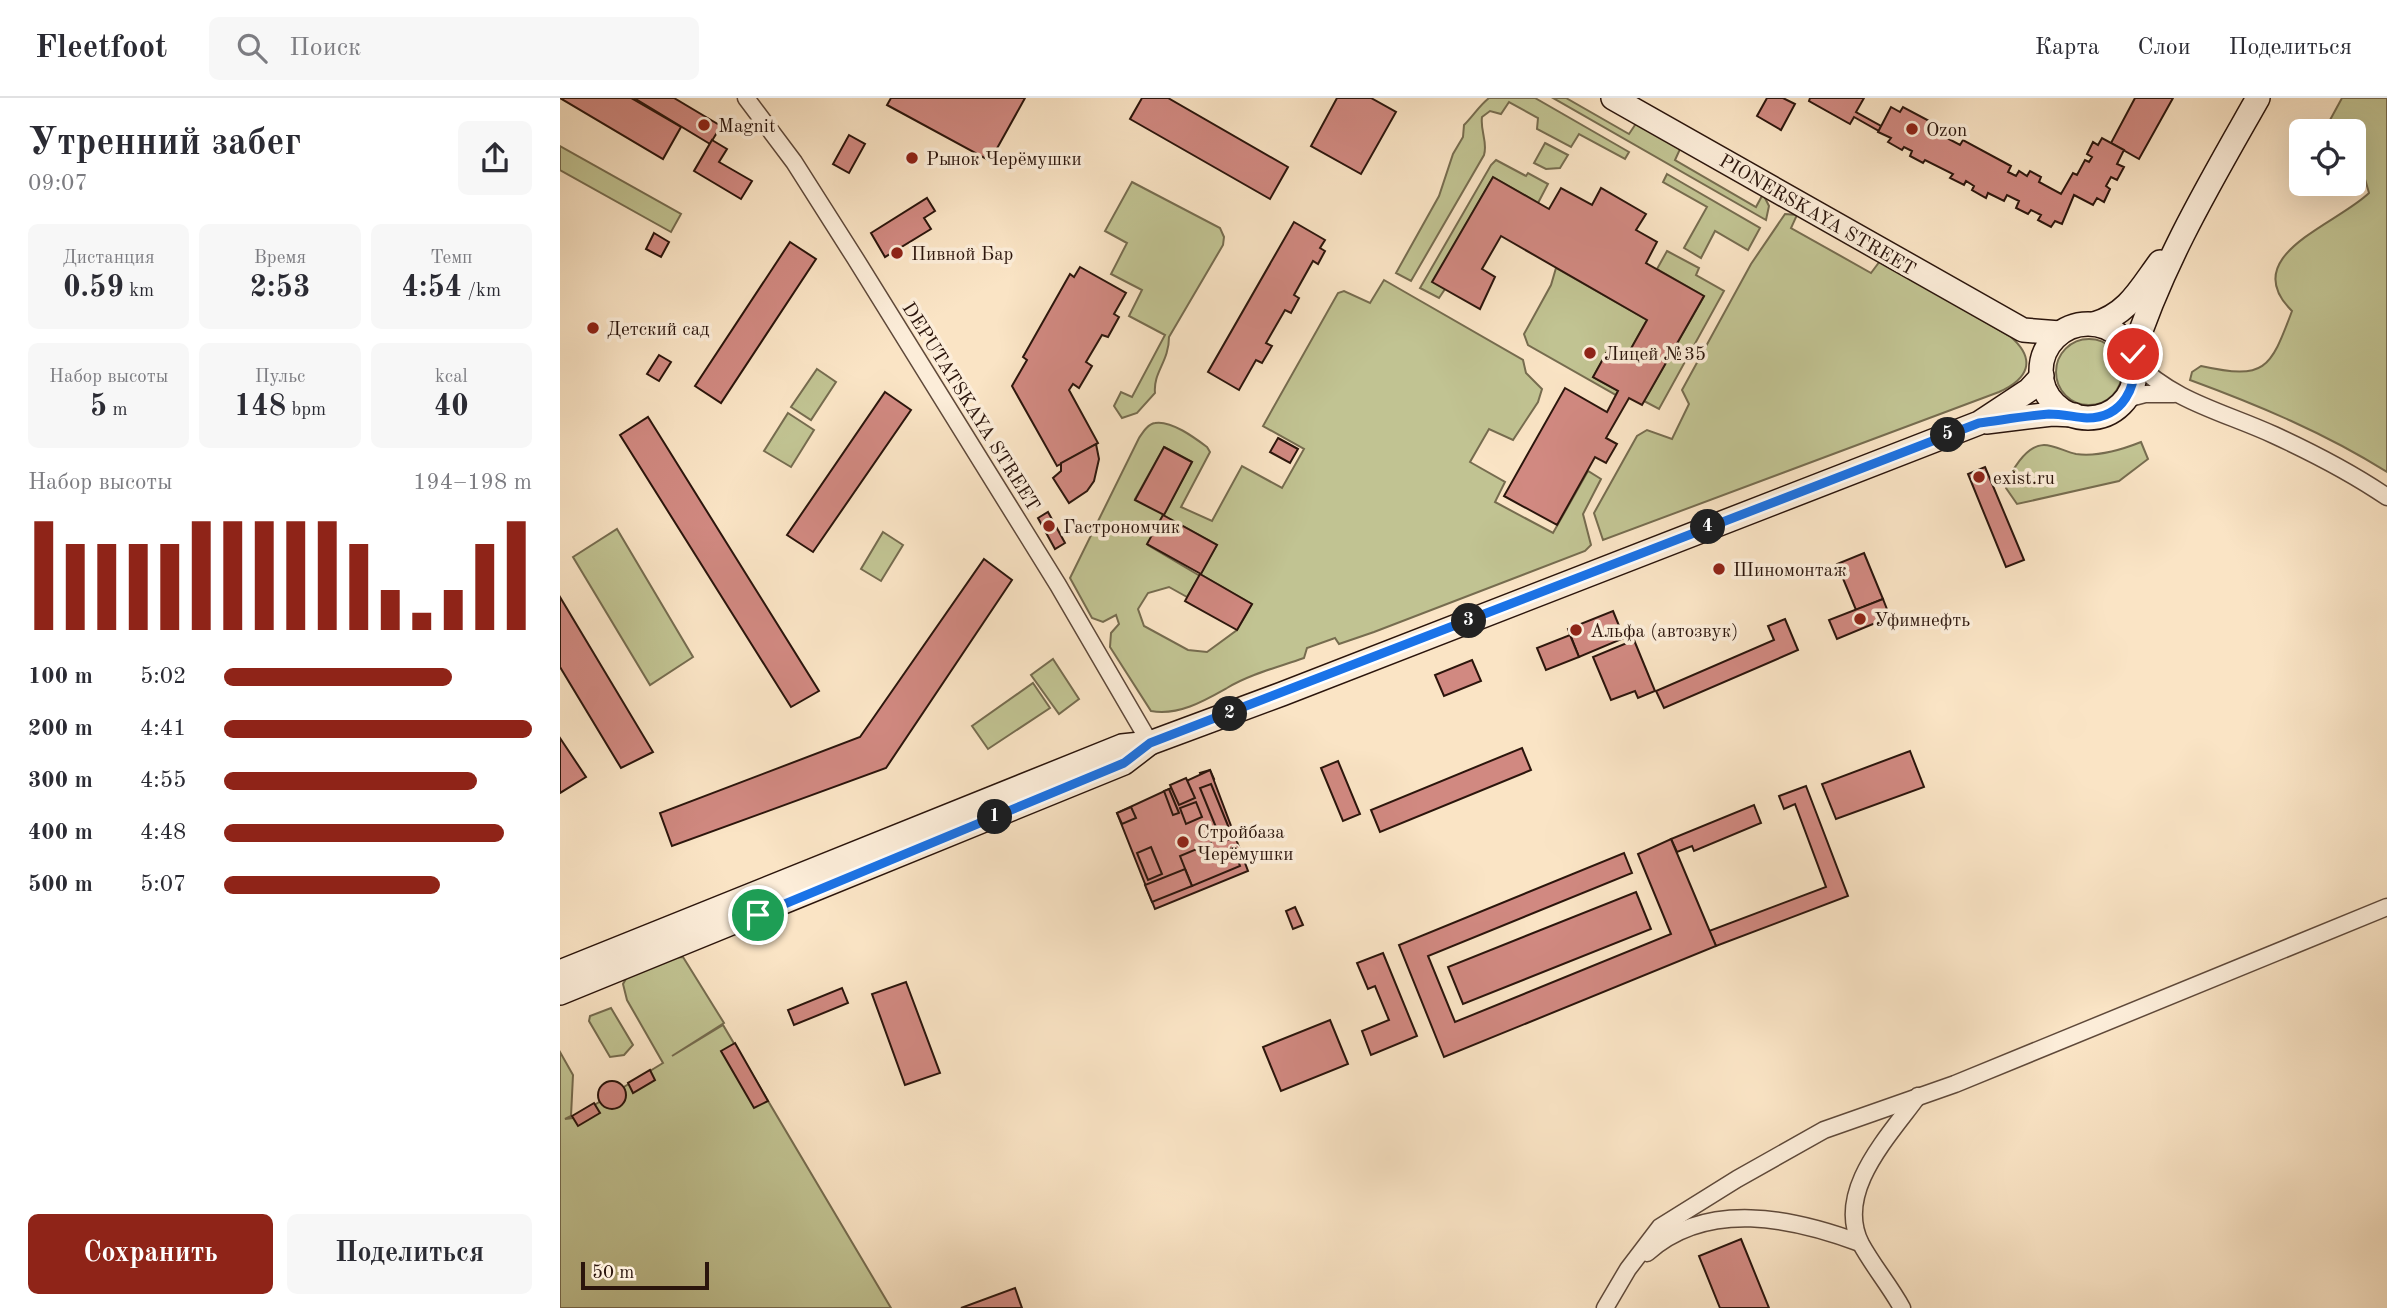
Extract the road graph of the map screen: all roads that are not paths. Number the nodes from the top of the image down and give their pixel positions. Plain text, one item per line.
1 (746, 98) edge
2 (1613, 98) edge
3 (2258, 98) edge
4 (2187, 225) junction
5 (2094, 324) junction
6 (2022, 330) junction
7 (2060, 333) junction
8 (2133, 358) junction
9 (2041, 370) junction
10 (2174, 394) junction
11 (2126, 399) junction
12 (2075, 415) junction
13 (1979, 423) junction
14 (2387, 497) edge
15 (1150, 743) junction
16 (2387, 907) edge
17 (560, 972) edge
18 (560, 993) edge
19 (1918, 1096) junction
20 (1860, 1243) junction
21 (1627, 1272) junction
22 (1605, 1308) edge
23 (1902, 1308) edge

1 - 15 street, DEPUTATSKAYA STREET
2 - 6 main road, PIONERSKAYA STREET
3 - 4 main road
4 - 5 main road
4 - 8 main road
5 - 7 main road
5 - 8 main road
6 - 7 main road, PIONERSKAYA STREET
6 - 9 main road
7 - 9 main road
8 - 10 street
8 - 11 main road
9 - 12 main road
9 - 13 main road
10 - 11 street
10 - 14 street
11 - 12 main road
12 - 13 main road
13 - 15 main road
15 - 17 main road
15 - 18 main road
16 - 19 street
19 - 20 street
19 - 21 street
20 - 21 street
20 - 23 street
21 - 22 street

